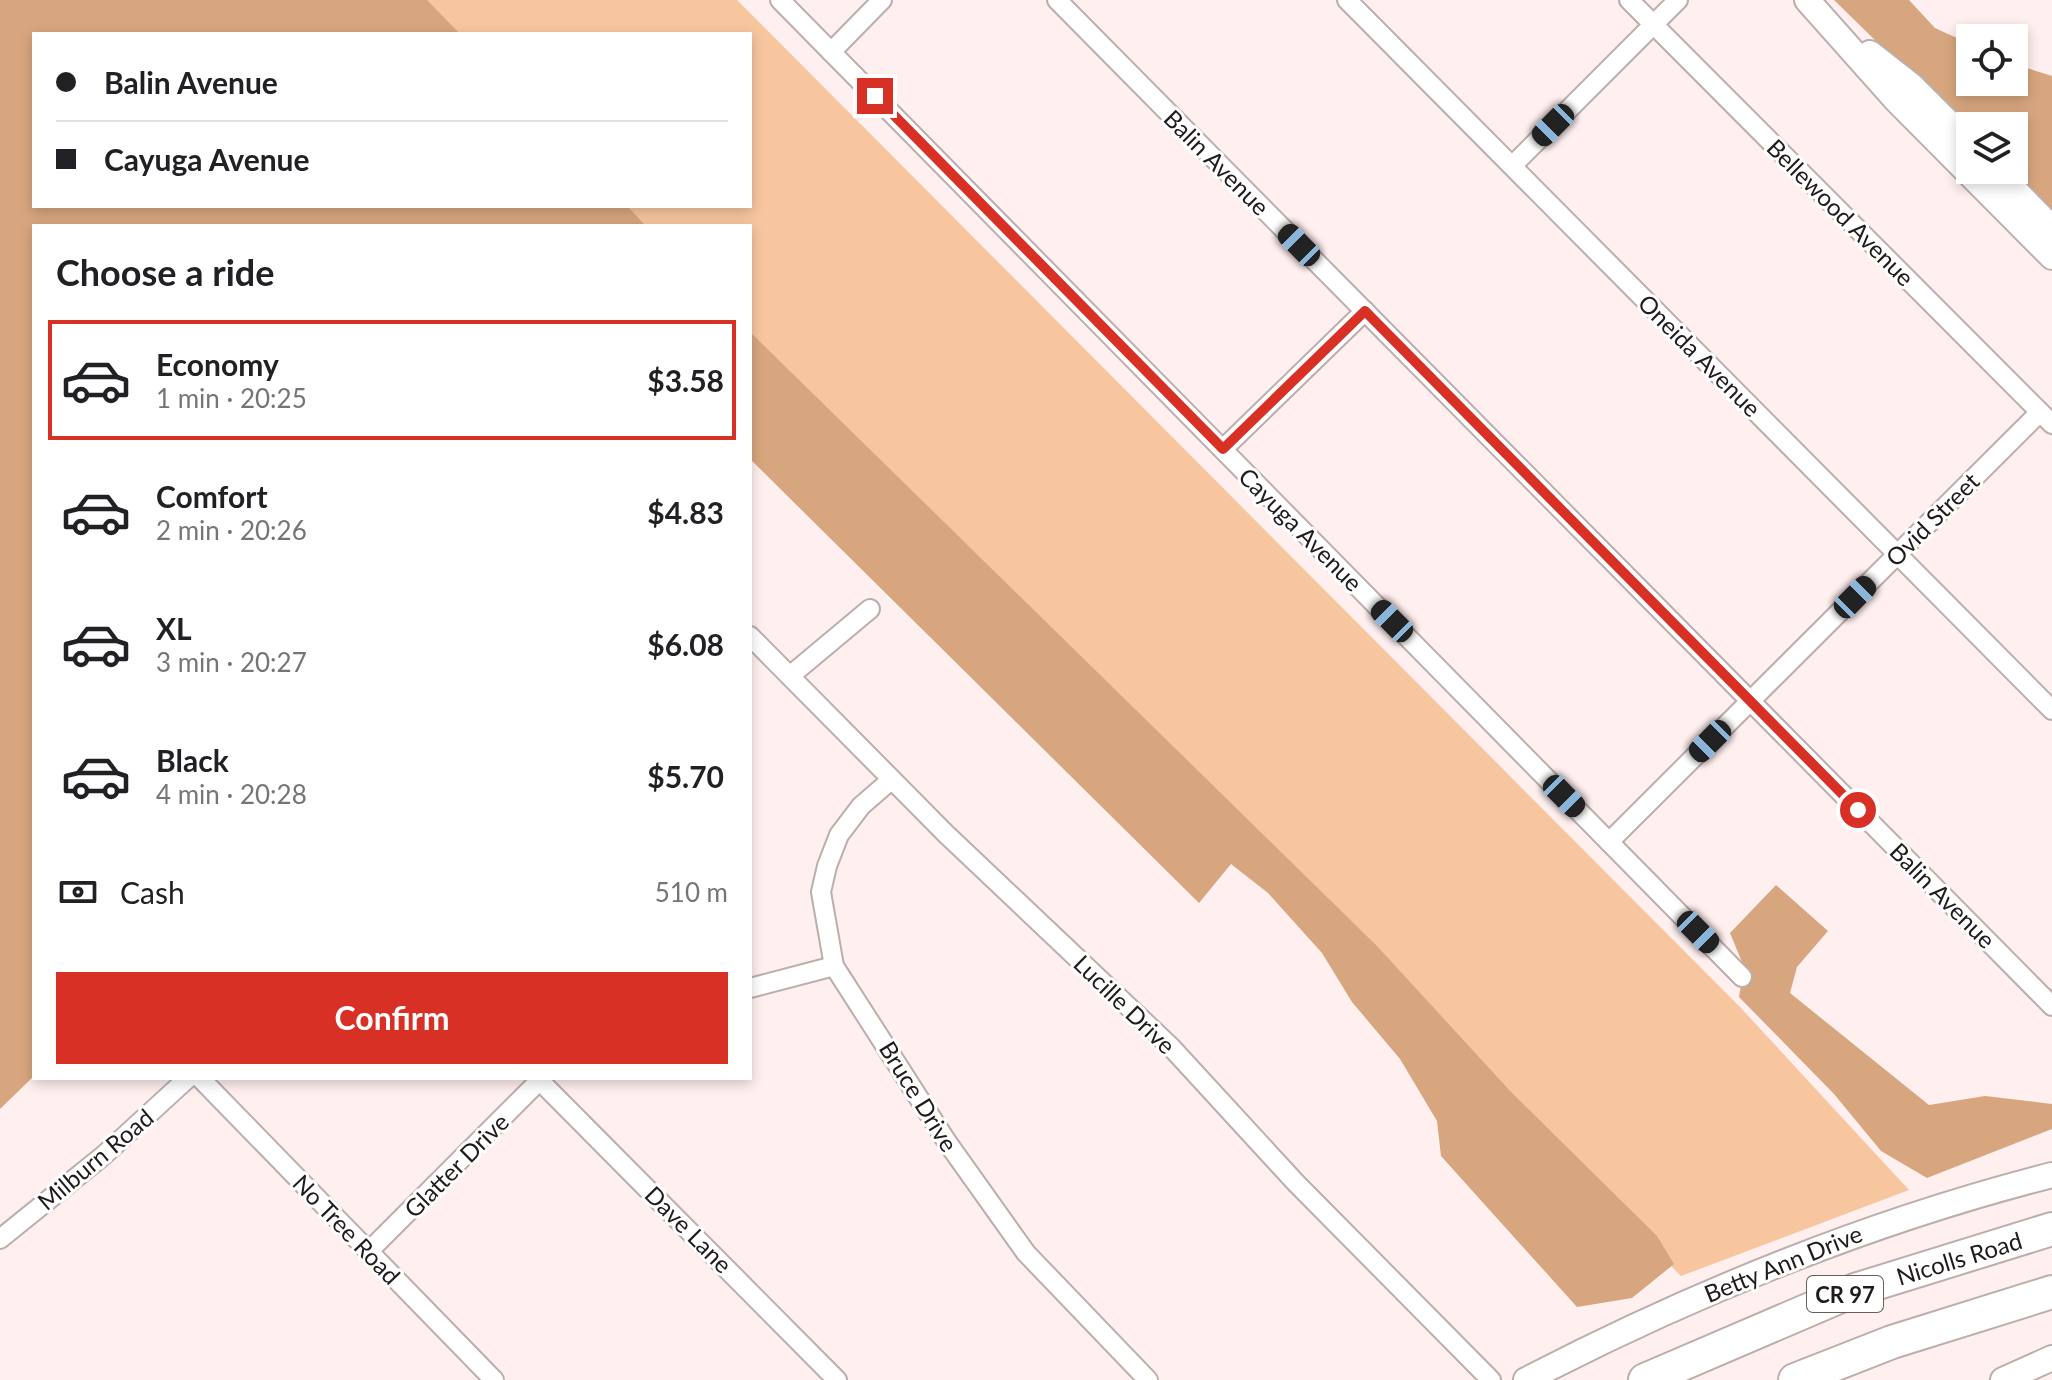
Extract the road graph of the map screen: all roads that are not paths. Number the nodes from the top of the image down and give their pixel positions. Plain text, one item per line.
1 (780, 0) edge
2 (882, 0) edge
3 (1057, 0) edge
4 (1347, 0) edge
5 (1629, 0) edge
6 (1678, 0) edge
7 (1807, 0) edge
8 (1830, 23) junction
9 (1654, 25) junction
10 (831, 52) junction
11 (1956, 130) edge
12 (1513, 165) junction
13 (2009, 184) edge
14 (2052, 228) edge
15 (2052, 257) edge
16 (1365, 311) junction
17 (2046, 418) edge
18 (1223, 449) junction
19 (1897, 555) junction
20 (870, 609) dead end
21 (752, 638) edge
22 (791, 675) junction
23 (1750, 701) junction
24 (2052, 710) edge
25 (891, 780) junction
26 (1609, 842) junction
27 (834, 966) junction
28 (1742, 977) dead end
29 (752, 987) edge
30 (2052, 1006) edge
31 (186, 1080) edge
32 (202, 1080) edge
33 (540, 1080) edge
34 (542, 1080) edge
35 (2052, 1175) edge
36 (2052, 1229) edge
37 (0, 1239) edge
38 (369, 1251) junction
39 (2052, 1292) edge
40 (2052, 1358) edge
41 (494, 1380) edge
42 (837, 1380) edge
43 (1148, 1380) edge
44 (1491, 1380) edge
45 (1526, 1380) edge
46 (1645, 1380) edge
47 (1795, 1380) edge
48 (2003, 1380) edge

1 - 10 street, Cayuga Avenue
2 - 10 street
3 - 16 street, Balin Avenue
4 - 12 street, Oneida Avenue
5 - 9 street, Bellewood Avenue
6 - 9 street
7 - 8 main road
8 - 11 main road
8 - 15 main road
9 - 12 street
9 - 17 street, Bellewood Avenue
10 - 18 street, Cayuga Avenue
12 - 19 street, Oneida Avenue
13 - 14 main road
16 - 18 street
16 - 23 street, Balin Avenue
17 - 19 street, Ovid Street
18 - 26 street, Cayuga Avenue
19 - 23 street, Ovid Street
19 - 24 street, Oneida Avenue
20 - 22 street
21 - 22 street, Lucille Drive
22 - 25 street, Lucille Drive
23 - 26 street, Ovid Street
23 - 30 street, Balin Avenue
25 - 27 street, Bruce Drive
25 - 44 street, Lucille Drive
26 - 28 street
27 - 29 street
27 - 43 street, Bruce Drive
31 - 37 street, Milburn Road
32 - 38 street, No Tree Road
33 - 38 street, Glatter Drive
34 - 42 street, Dave Lane
35 - 45 main road, Betty Ann Drive
36 - 46 highway, Nicolls Road / CR 97
38 - 41 street, No Tree Road
39 - 47 highway, CR 97
40 - 48 main road

